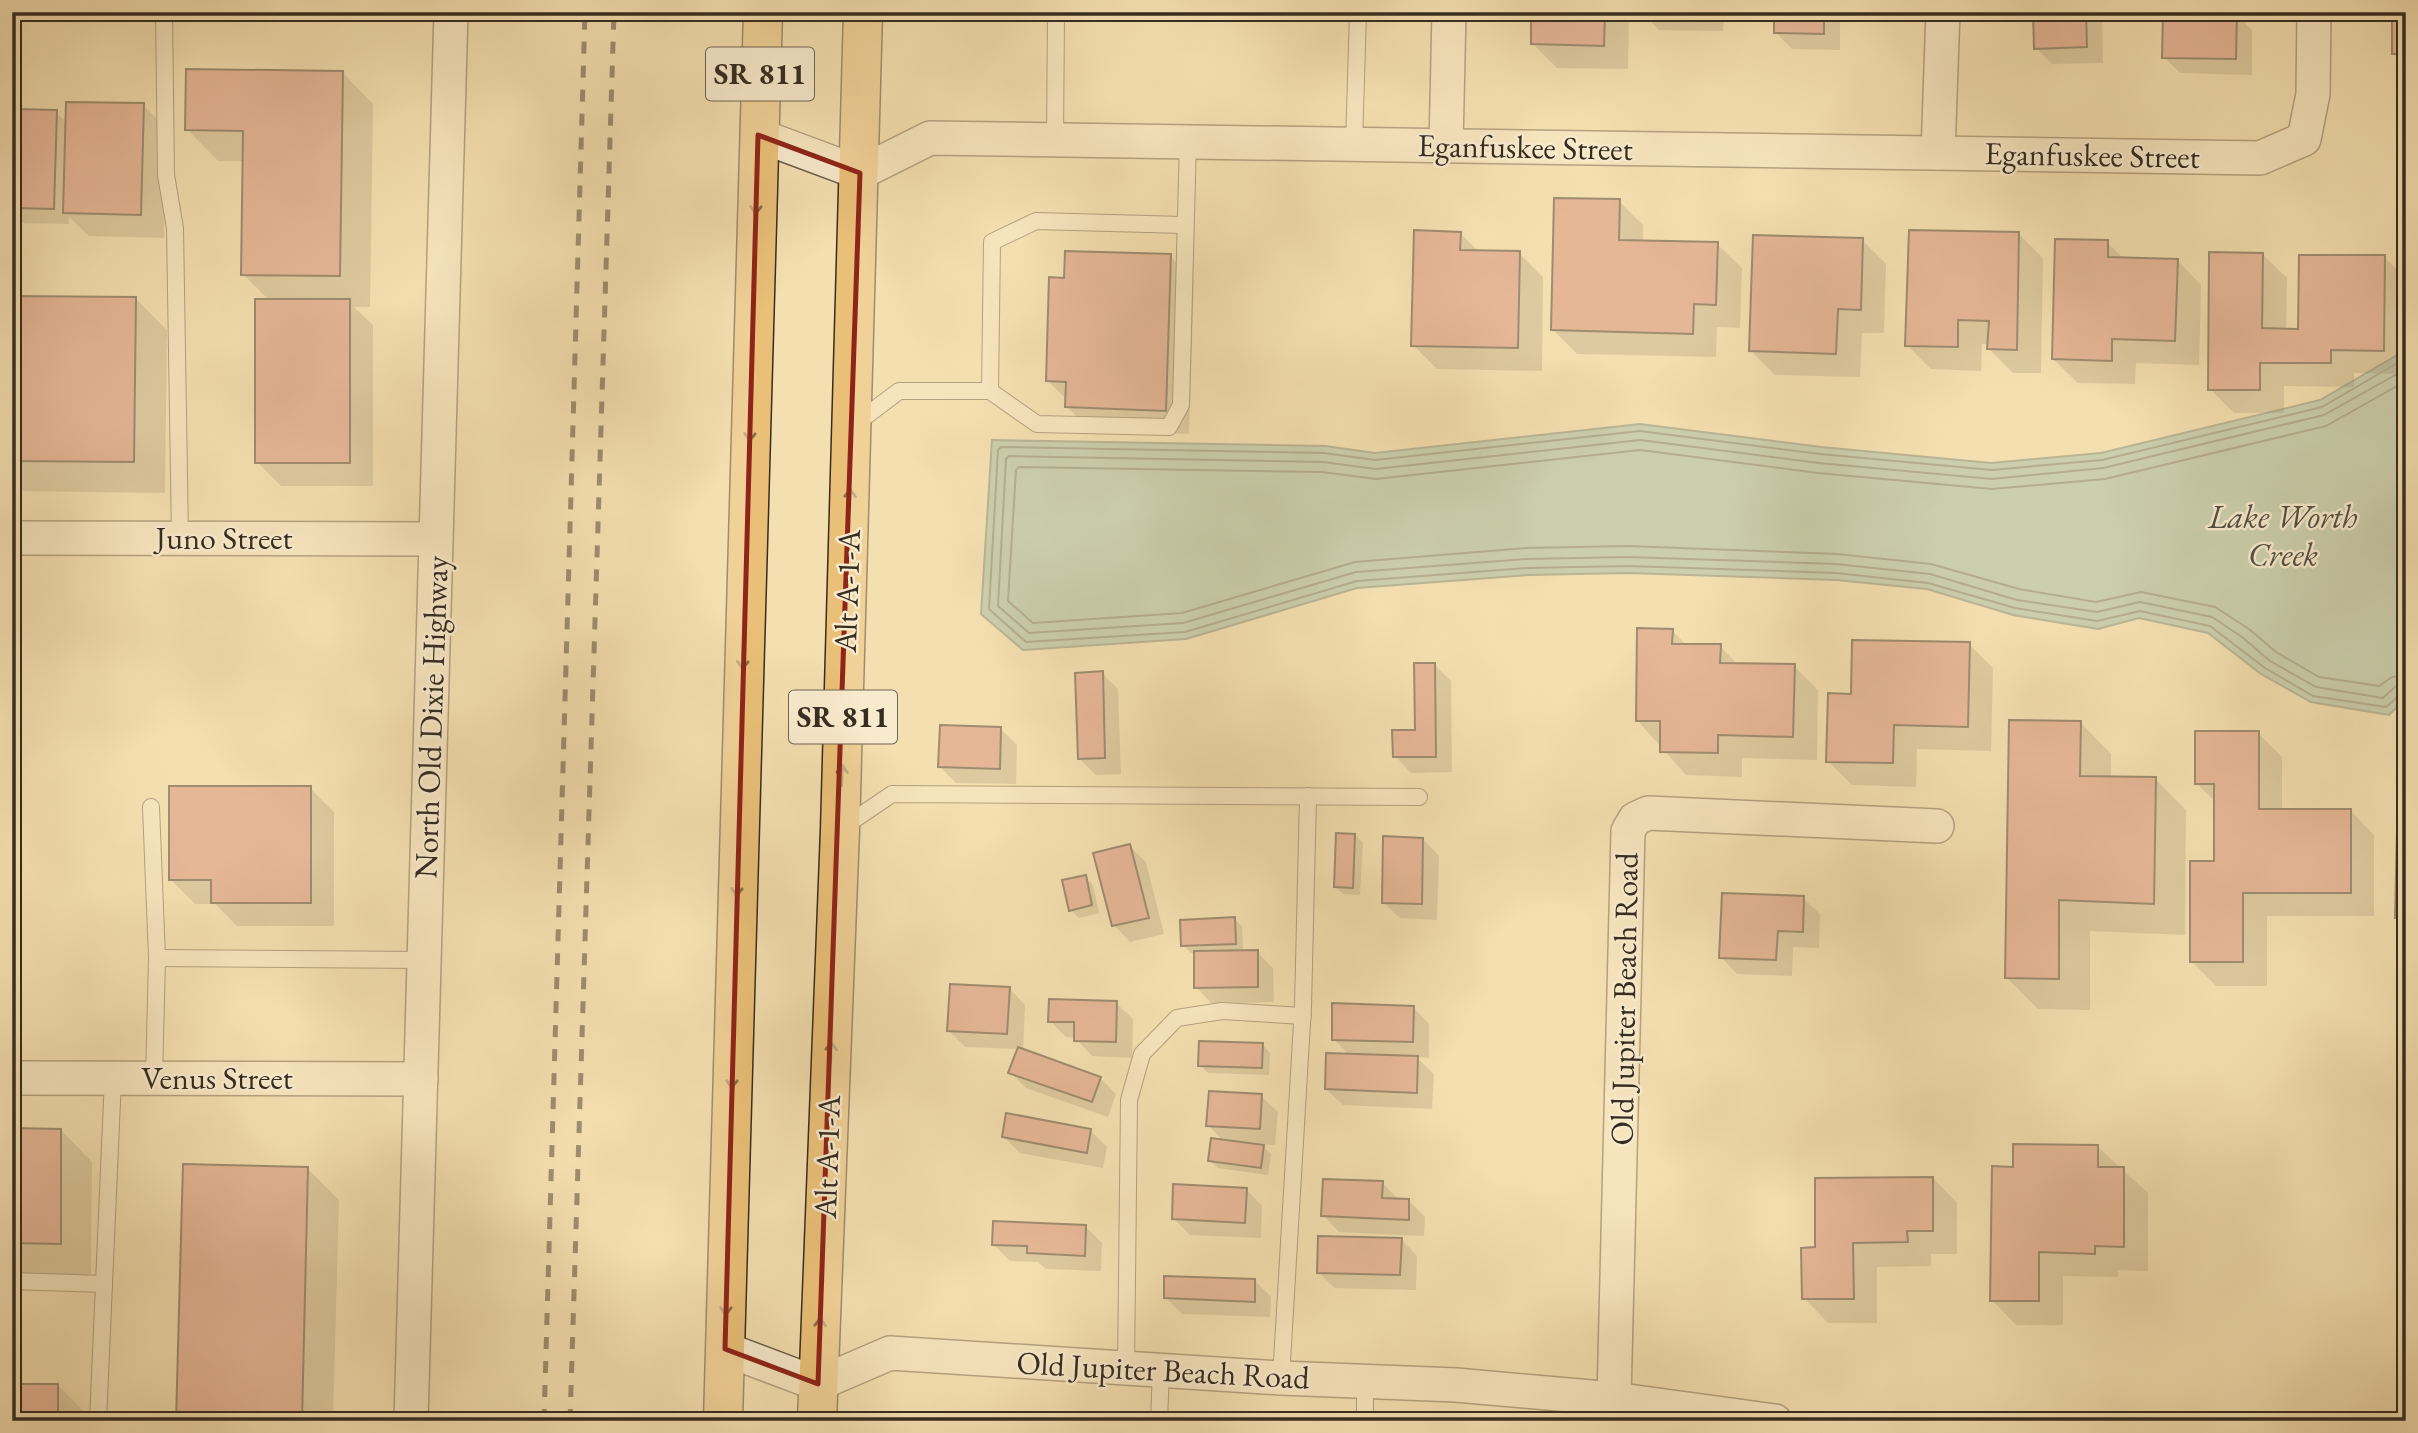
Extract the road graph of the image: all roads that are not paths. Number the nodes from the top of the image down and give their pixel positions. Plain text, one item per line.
1 (164, 12) edge
2 (451, 12) edge
3 (763, 12) edge
4 (863, 12) edge
5 (1056, 12) edge
6 (1358, 12) edge
7 (1449, 12) edge
8 (1943, 12) edge
9 (2314, 12) edge
10 (758, 135) junction
11 (1055, 139) junction
12 (1188, 141) junction
13 (1354, 144) junction
14 (1446, 146) junction
15 (1938, 153) junction
16 (860, 173) junction
17 (1185, 225) junction
18 (990, 391) junction
19 (852, 426) junction
20 (12, 538) edge
21 (180, 538) junction
22 (436, 539) junction
23 (1308, 796) junction
24 (1419, 797) dead end
25 (151, 807) dead end
26 (1937, 826) dead end
27 (840, 830) junction
28 (157, 957) junction
29 (425, 960) junction
30 (1303, 1016) junction
31 (12, 1077) edge
32 (113, 1078) junction
33 (154, 1078) junction
34 (421, 1079) junction
35 (12, 1281) edge
36 (104, 1284) junction
37 (725, 1349) junction
38 (1126, 1368) junction
39 (1161, 1370) junction
40 (1281, 1378) junction
41 (1365, 1381) junction
42 (1614, 1399) junction
43 (817, 1403) edge
44 (98, 1421) edge
45 (411, 1421) edge
46 (723, 1421) edge
47 (1159, 1421) edge
48 (1365, 1421) edge
49 (1775, 1421) edge

1 - 21 lane
2 - 22 street, North Old Dixie Highway
3 - 10 main road, SR 811
4 - 16 main road, Alt A-1-A / SR 811
5 - 11 lane
6 - 13 lane
7 - 14 street
8 - 15 street
9 - 15 street, Eganfuskee Street
10 - 16 street
10 -> 37 main road, SR 811
11 - 12 street, Eganfuskee Street
11 - 16 street, Eganfuskee Street
12 - 13 street, Eganfuskee Street
12 - 17 lane
13 - 14 street, Eganfuskee Street
14 - 15 street, Eganfuskee Street
16 - 19 main road, Alt A-1-A / SR 811
17 - 18 lane
17 - 18 lane
18 - 19 lane
27 -> 19 main road, Alt A-1-A / SR 811
20 - 21 street, Juno Street
21 - 22 street, Juno Street
22 - 29 street, North Old Dixie Highway
23 - 24 lane
23 - 27 lane
23 - 30 lane
25 - 28 lane
26 - 42 street, Old Jupiter Beach Road
43 -> 27 main road, Alt A-1-A / SR 811
28 - 29 lane
28 - 33 lane
29 - 34 street, North Old Dixie Highway
30 - 38 lane
30 - 40 lane
31 - 32 street, Venus Street
32 - 33 street, Venus Street
32 - 36 lane
33 - 34 street, Venus Street
34 - 45 street, North Old Dixie Highway
35 - 36 lane
36 - 44 lane
37 - 43 street
37 - 46 main road, SR 811
38 - 39 street, Old Jupiter Beach Road
38 - 43 street, Old Jupiter Beach Road
39 - 40 street, Old Jupiter Beach Road
39 - 47 lane
40 - 41 street, Old Jupiter Beach Road
41 - 42 street, Old Jupiter Beach Road
41 - 48 lane
42 - 49 street, Old Jupiter Beach Road

